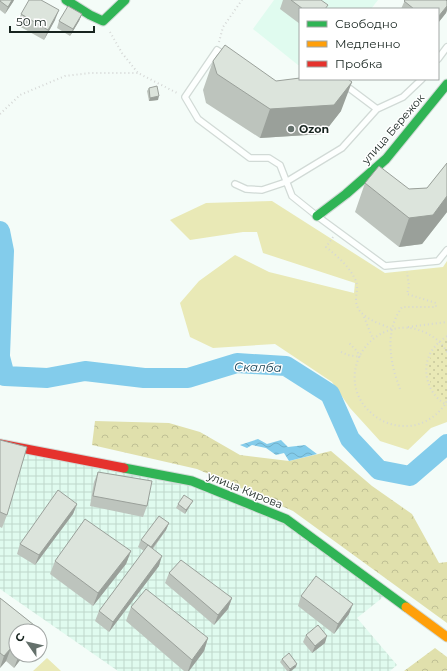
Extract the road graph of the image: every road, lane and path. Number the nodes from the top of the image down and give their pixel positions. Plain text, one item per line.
1 (66, 0) edge
2 (124, 0) edge
3 (242, 0) edge
4 (103, 21) junction
5 (447, 47) edge
6 (217, 50) junction
7 (439, 58) edge
8 (230, 59) edge
9 (138, 73) junction
10 (338, 80) edge
11 (421, 80) edge
12 (447, 84) edge
13 (185, 97) junction
14 (377, 109) junction
15 (0, 114) edge
16 (286, 182) junction
17 (236, 184) dead end
18 (317, 216) junction
19 (337, 231) junction
20 (447, 250) edge
21 (406, 264) junction
22 (364, 316) junction
23 (447, 322) edge
24 (403, 327) junction
25 (392, 329) junction
26 (447, 336) edge
27 (373, 339) junction
28 (348, 342) dead end
29 (439, 342) junction
30 (341, 352) dead end
31 (447, 352) edge
32 (360, 357) junction
33 (400, 389) dead end
34 (447, 403) edge
35 (0, 444) edge
36 (447, 637) edge

1 - 4 street
2 - 4 street
3 - 6 path
4 - 9 path
5 - 7 lane
6 - 8 lane
6 - 13 lane
9 - 13 path
9 - 15 path
10 - 14 lane
11 - 14 lane
12 - 18 street, улица Бережок
13 - 16 lane
14 - 16 lane
16 - 17 lane
16 - 18 lane
18 - 19 lane
19 - 21 lane
19 - 22 path
20 - 21 lane
21 - 25 path
22 - 25 path
22 - 27 path
23 - 24 path
24 - 25 path
24 - 29 path
25 - 27 path
25 - 33 path
26 - 29 path
27 - 32 path
28 - 32 path
29 - 31 path
29 - 34 path
30 - 32 path
32 - 34 path
35 - 36 street, улица Кирова

